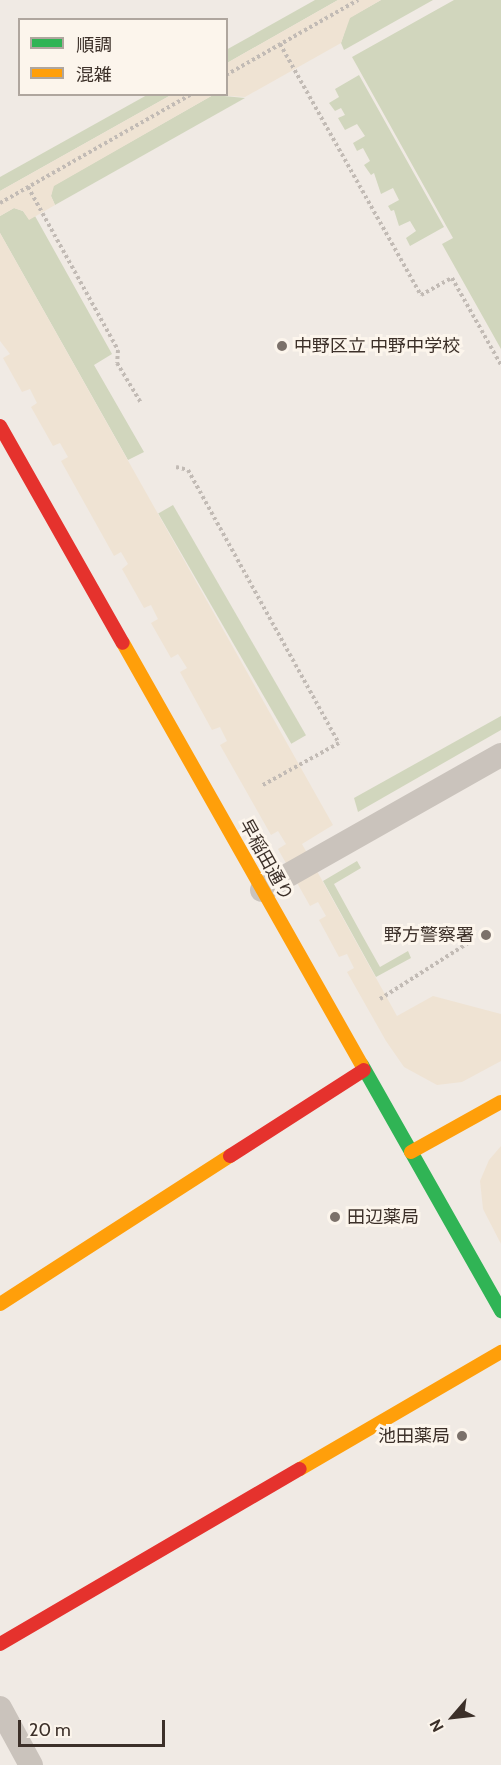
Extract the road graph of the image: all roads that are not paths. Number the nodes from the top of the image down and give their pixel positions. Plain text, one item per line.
1 (0, 426) edge
2 (501, 755) edge
3 (262, 890) junction
4 (364, 1070) junction
5 (501, 1101) edge
6 (411, 1152) junction
7 (0, 1304) edge
8 (501, 1311) edge
9 (501, 1352) edge
10 (0, 1644) edge
11 (0, 1708) edge
12 (31, 1765) edge

1 - 3 street, 早稲田通り
2 - 3 lane
3 - 4 street, 早稲田通り
4 - 6 street, 早稲田通り
4 - 7 street
5 - 6 street
6 - 8 street, 早稲田通り
9 - 10 street
11 - 12 lane

